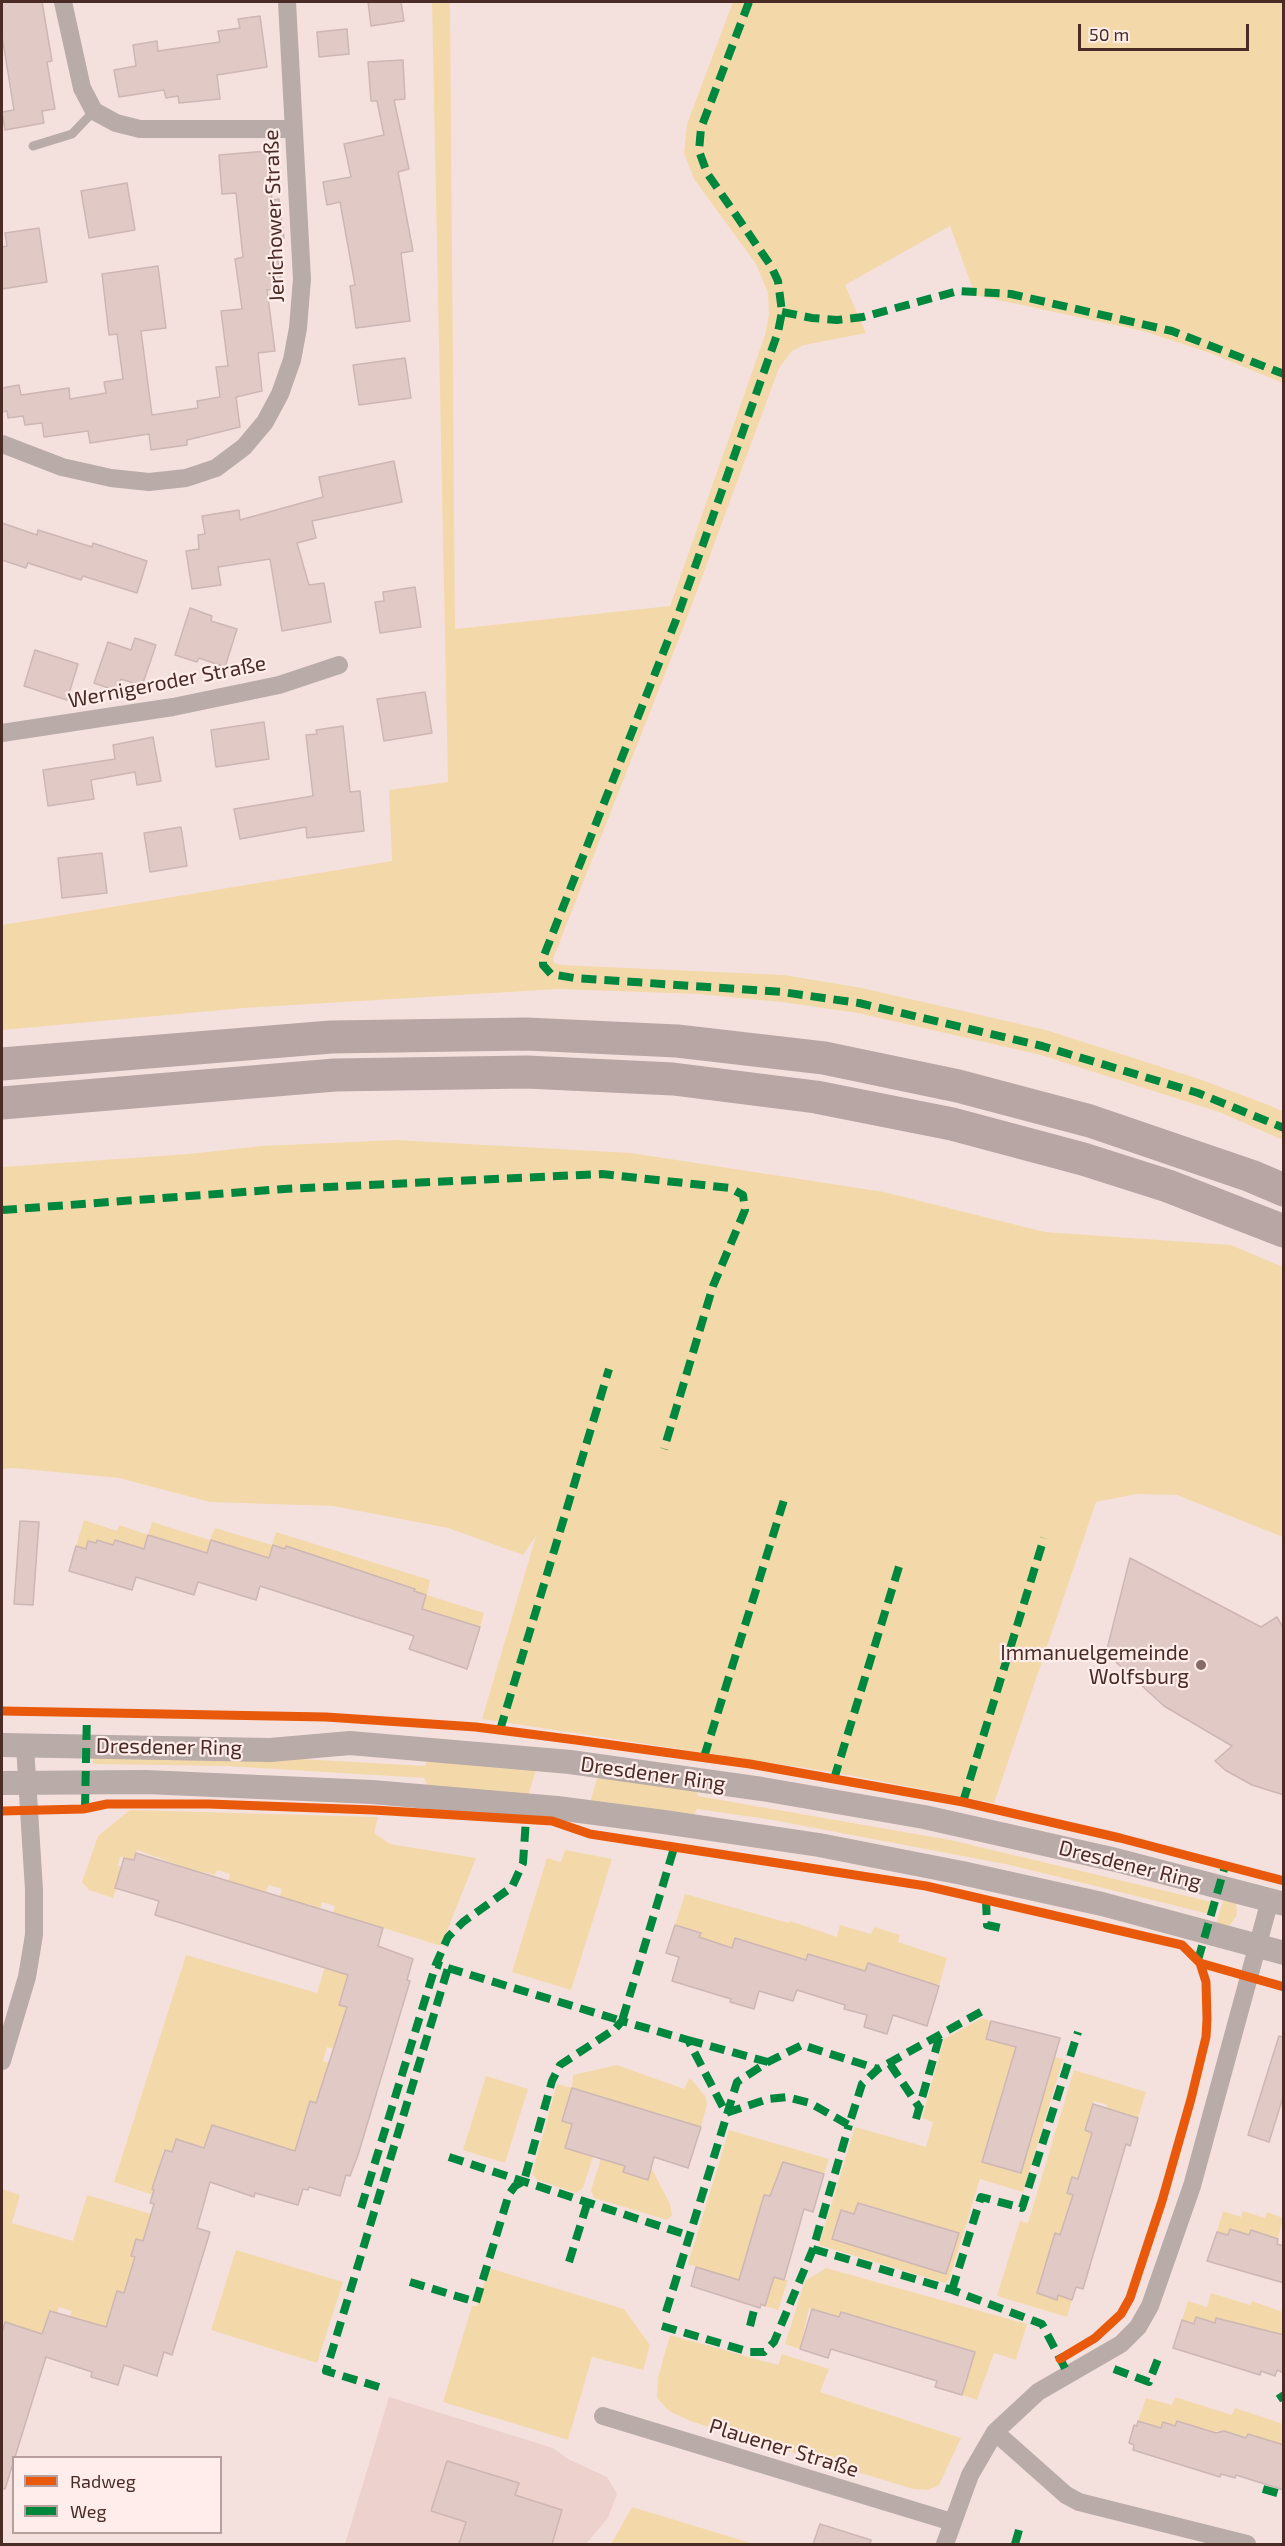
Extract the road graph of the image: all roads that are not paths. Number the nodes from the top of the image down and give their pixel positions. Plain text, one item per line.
1 (63, 2) edge
2 (287, 2) edge
3 (94, 111) junction
4 (294, 129) junction
5 (33, 146) dead end
6 (2, 444) edge
7 (339, 664) dead end
8 (2, 733) edge
9 (2, 1064) edge
10 (2, 1103) edge
11 (1284, 1190) edge
12 (1284, 1232) edge
13 (13, 1746) edge
14 (27, 1782) junction
15 (2, 1783) edge
16 (1277, 1902) edge
17 (1258, 1946) junction
18 (1284, 1953) edge
19 (2, 2061) edge
20 (603, 2416) dead end
21 (995, 2432) junction
22 (952, 2522) junction
23 (945, 2544) edge
24 (1247, 2544) edge

1 - 3 street
2 - 4 street, Jerichower Straße
3 - 4 street
3 - 5 lane
4 - 6 street, Jerichower Straße
7 - 8 street, Wernigeroder Straße
9 - 11 highway
10 - 12 highway
13 - 14 street, Dresdener Ring
13 - 16 street, Dresdener Ring
14 - 15 street, Dresdener Ring
14 - 17 street, Dresdener Ring
14 - 19 street
16 - 17 street, Dresdener Ring
17 - 18 street, Dresdener Ring
17 - 21 street
20 - 22 street, Plauener Straße
21 - 22 street
21 - 24 street
22 - 23 street

